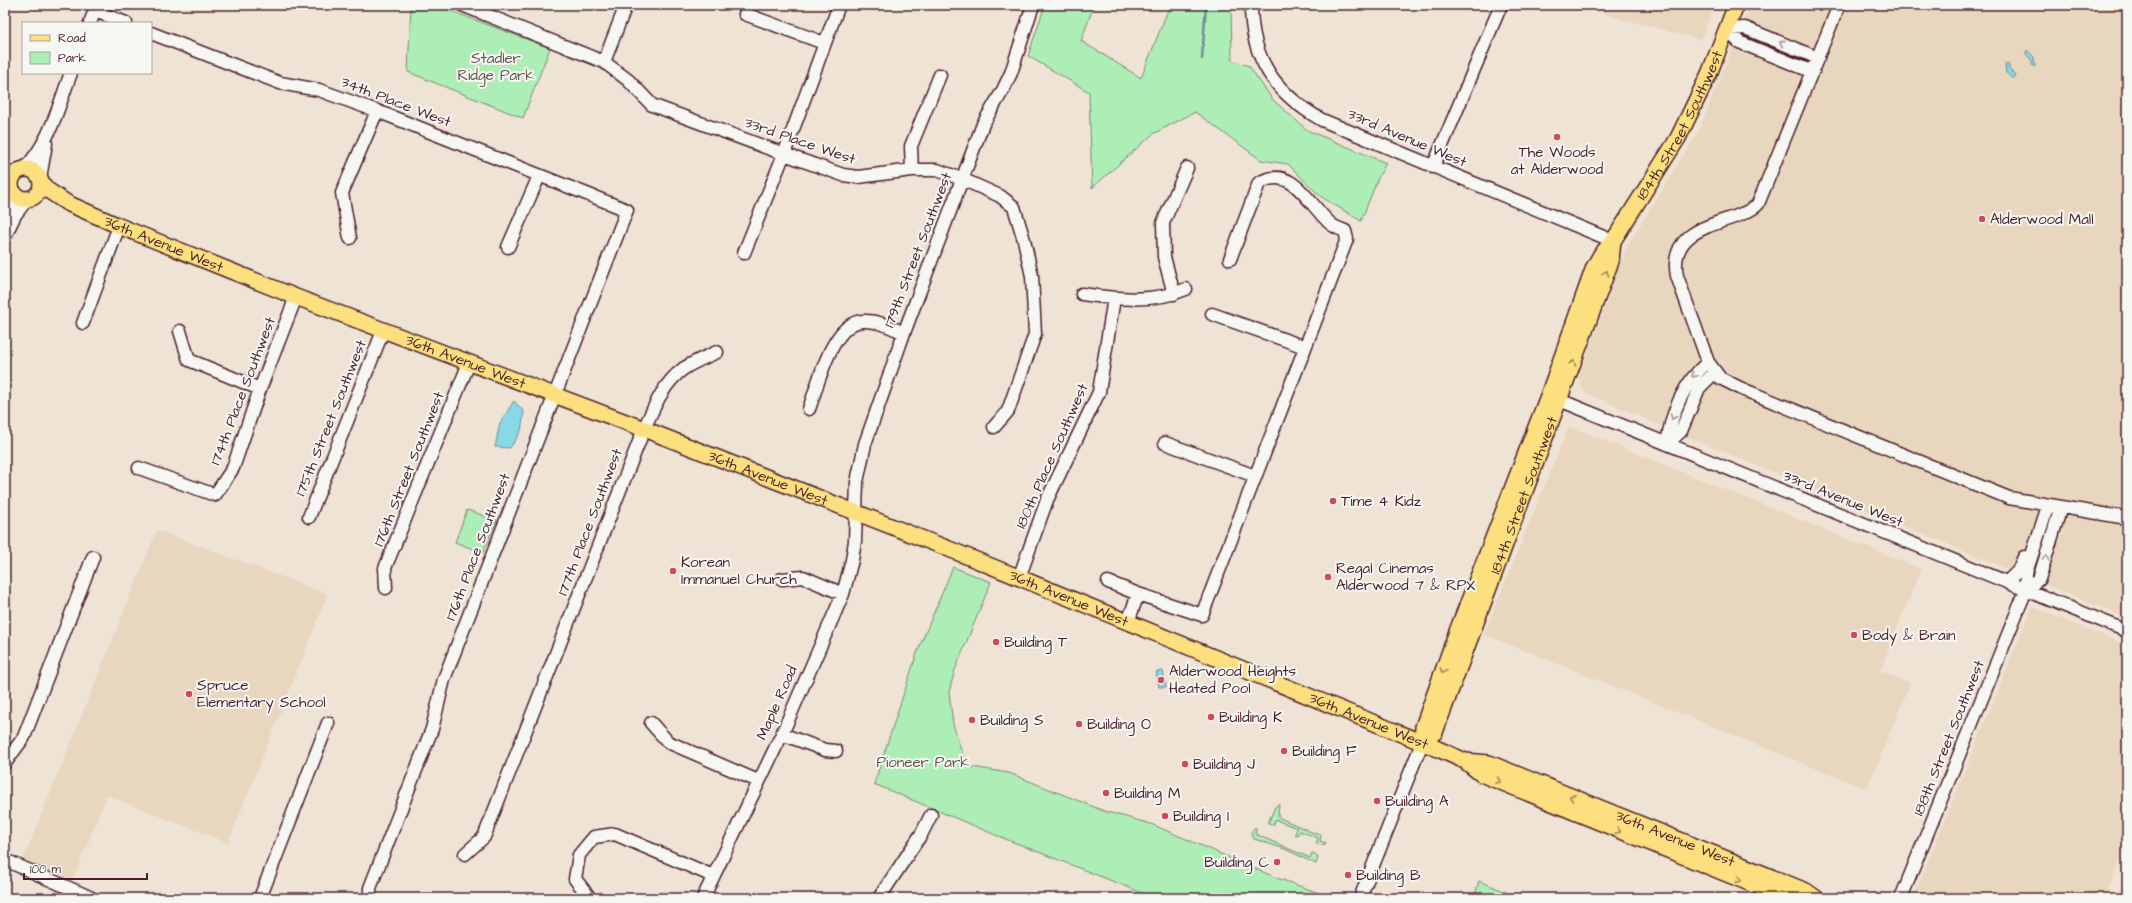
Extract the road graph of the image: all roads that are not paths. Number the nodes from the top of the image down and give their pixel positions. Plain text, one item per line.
1 (462, 5) edge
2 (626, 5) edge
3 (839, 5) edge
4 (1033, 5) edge
5 (1250, 5) edge
6 (1501, 5) edge
7 (1736, 5) edge
8 (1839, 5) edge
9 (96, 8) edge
10 (745, 14) dead end
11 (90, 22) edge
12 (124, 22) edge
13 (1726, 29) junction
14 (152, 33) edge
15 (824, 43) junction
16 (1818, 58) junction
17 (604, 62) junction
18 (1813, 72) junction
19 (71, 74) edge
20 (940, 75) dead end
21 (377, 110) junction
22 (46, 139) junction
23 (784, 154) junction
24 (1433, 167) junction
25 (1187, 168) dead end
26 (16, 170) edge
27 (912, 170) junction
28 (539, 176) junction
29 (40, 179) junction
30 (962, 179) junction
31 (10, 186) edge
32 (29, 198) junction
33 (67, 203) junction
34 (627, 210) joint
35 (119, 226) junction
36 (6, 232) edge
37 (350, 238) dead end
38 (1613, 241) junction
39 (508, 247) dead end
40 (744, 253) dead end
41 (1230, 259) dead end
42 (1186, 289) dead end
43 (1082, 294) dead end
44 (1174, 294) junction
45 (296, 297) junction
46 (1114, 298) junction
47 (1212, 314) dead end
48 (83, 323) dead end
49 (180, 331) dead end
50 (383, 331) junction
51 (904, 333) junction
52 (1305, 348) junction
53 (717, 352) dead end
54 (469, 363) junction
55 (1711, 367) junction
56 (260, 389) junction
57 (555, 396) junction
58 (1554, 398) junction
59 (809, 409) dead end
60 (994, 427) dead end
61 (644, 429) junction
62 (1165, 443) dead end
63 (1667, 444) junction
64 (139, 468) dead end
65 (1255, 476) junction
66 (2048, 506) junction
67 (2061, 507) junction
68 (856, 513) junction
69 (1515, 515) junction
70 (309, 517) dead end
71 (2127, 518) edge
72 (2038, 536) junction
73 (93, 557) dead end
74 (1019, 578) junction
75 (782, 579) dead end
76 (1108, 582) dead end
77 (2007, 582) junction
78 (1475, 587) junction
79 (386, 588) dead end
80 (2026, 590) junction
81 (843, 594) junction
82 (1138, 594) junction
83 (1128, 622) junction
84 (2127, 631) edge
85 (1469, 641) junction
86 (328, 723) dead end
87 (651, 723) dead end
88 (782, 734) junction
89 (1422, 743) junction
90 (836, 751) dead end
91 (1465, 761) junction
92 (5, 764) edge
93 (758, 781) junction
94 (931, 815) dead end
95 (465, 854) dead end
96 (5, 860) edge
97 (713, 876) junction
98 (588, 897) edge
99 (92, 898) edge
100 (260, 898) edge
101 (370, 898) edge
102 (702, 898) edge
103 (879, 898) edge
104 (1360, 898) edge
105 (1786, 898) edge
106 (1816, 898) edge
107 (1901, 898) edge

1 - 17 street, 33rd Place West
2 - 17 street
3 - 15 street
4 - 30 street, 179th Street Southwest
5 - 24 street, 33rd Avenue West
6 - 24 street
7 - 13 main road, 184th Street Southwest
8 - 16 street
9 - 11 street
9 - 12 street
10 - 15 street
16 -> 13 street
13 - 18 street
13 - 38 main road, 184th Street Southwest
14 - 21 street, 34th Place West
15 - 23 street
16 - 18 street
17 - 23 street, 33rd Place West
18 - 55 street
19 - 22 street
20 - 27 street
21 - 28 street, 34th Place West
21 - 37 street
22 - 26 street
22 - 29 street
23 - 27 street, 33rd Place West
23 - 40 street
24 - 38 street, 33rd Avenue West
25 - 44 street
26 - 29 main road
26 - 31 main road
27 - 30 street, 33rd Place West
28 - 34 street, 34th Place West
28 - 39 street
29 - 32 main road
29 - 33 main road, 36th Avenue West
30 - 51 street, 179th Street Southwest
30 - 60 street, 33rd Place West
31 - 32 main road
31 - 36 street
32 - 33 main road, 36th Avenue West
32 - 36 street
33 - 35 main road, 36th Avenue West
34 - 57 street, 176th Place Southwest
35 - 45 main road, 36th Avenue West
35 - 48 street
38 - 58 main road, 184th Street Southwest
41 - 52 street
42 - 44 street
43 - 46 street
44 - 46 street
45 - 50 main road, 36th Avenue West
45 - 56 street, 174th Place Southwest
46 - 74 street, 180th Place Southwest
47 - 52 street
49 - 56 street
50 - 54 main road, 36th Avenue West
50 - 70 street, 175th Street Southwest
51 - 59 street
51 - 68 street, 179th Street Southwest
52 - 65 street
53 - 61 street, 177th Place Southwest
54 - 57 main road, 36th Avenue West
54 - 79 street, 176th Street Southwest
55 - 63 street
55 - 66 street
56 - 64 street, 174th Place Southwest
57 - 61 main road, 36th Avenue West
57 - 101 street, 176th Place Southwest
58 - 63 street, 33rd Avenue West
58 - 69 main road, 184th Street Southwest
58 - 78 main road, 184th Street Southwest
61 - 68 main road, 36th Avenue West
61 - 95 street, 177th Place Southwest
62 - 65 street
63 - 77 street, 33rd Avenue West
65 - 82 street
66 - 67 street
66 - 72 street, 188th Street Southwest
67 - 71 street
80 -> 67 street, 188th Street Southwest
68 - 74 main road, 36th Avenue West
68 - 81 street, Maple Road
69 - 78 main road
69 - 85 main road, 184th Street Southwest
72 - 77 street
72 - 80 street, 188th Street Southwest
73 - 92 street
74 - 83 main road, 36th Avenue West
75 - 81 street
76 - 82 street
77 - 80 street, 33rd Avenue West
78 - 85 main road
78 -> 89 main road, 184th Street Southwest
80 - 84 street, 33rd Avenue West
80 - 107 street, 188th Street Southwest
81 - 88 street, Maple Road
82 - 83 street
83 - 89 main road, 36th Avenue West
85 - 89 main road, 184th Street Southwest
86 - 100 street
87 - 93 street
88 - 90 street
88 - 93 street, Maple Road
89 - 91 main road, 36th Avenue West
89 - 104 street, 184th Street Southwest
91 -> 105 main road, 36th Avenue West
106 -> 91 main road, 36th Avenue West
93 - 97 street, Maple Road
94 - 103 street
96 - 99 street
97 - 98 street
97 - 102 street, Maple Road

